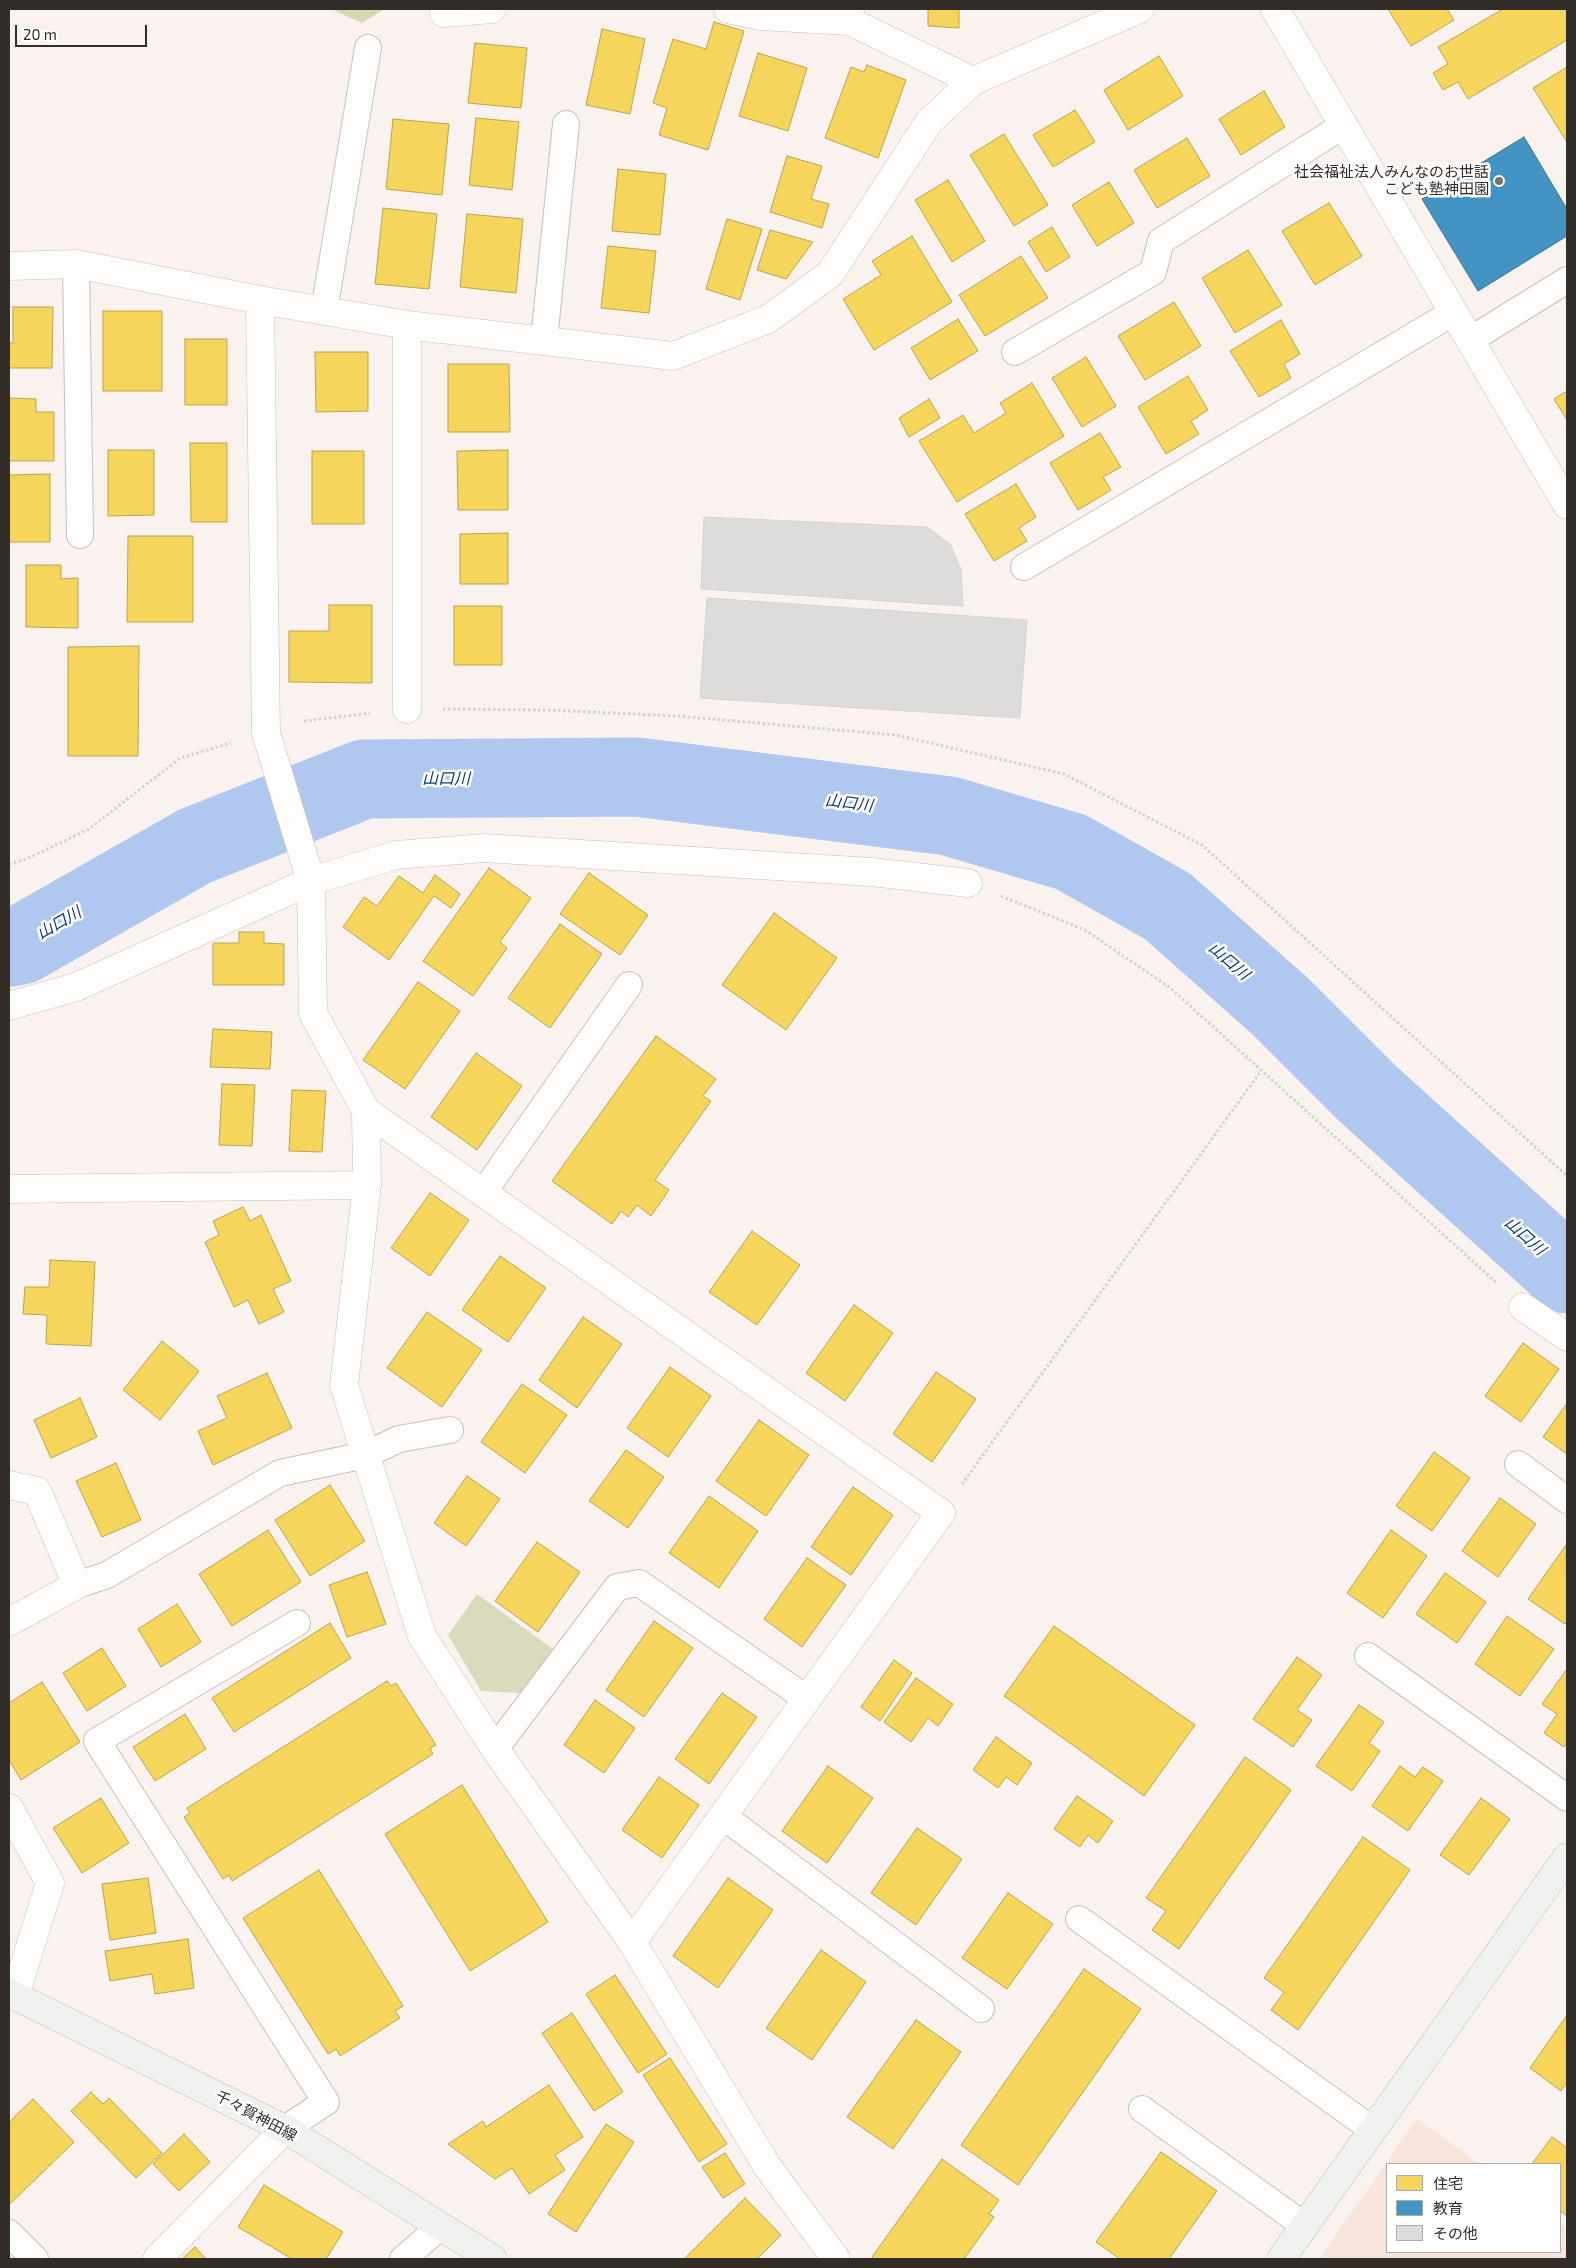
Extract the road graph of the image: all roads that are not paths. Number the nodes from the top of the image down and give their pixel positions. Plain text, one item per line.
1 (492, 9) edge
2 (728, 9) edge
3 (1140, 9) edge
4 (1275, 9) edge
5 (444, 13) dead end
6 (850, 15) edge
7 (368, 48) dead end
8 (973, 81) junction
9 (566, 124) dead end
10 (1344, 125) junction
11 (76, 264) junction
12 (9, 266) edge
13 (1567, 280) edge
14 (260, 300) junction
15 (324, 311) junction
16 (1454, 312) junction
17 (407, 325) junction
18 (544, 340) junction
19 (1470, 340) junction
20 (1015, 352) dead end
21 (1567, 505) edge
22 (80, 535) dead end
23 (1024, 567) dead end
24 (407, 709) road end
25 (312, 881) junction
26 (968, 883) road end
27 (629, 985) dead end
28 (9, 1006) edge
29 (366, 1111) junction
30 (367, 1185) junction
31 (9, 1189) edge
32 (483, 1192) junction
33 (1523, 1307) road end
34 (1567, 1337) edge
35 (450, 1430) dead end
36 (365, 1455) junction
37 (1518, 1464) dead end
38 (9, 1485) edge
39 (1567, 1500) edge
40 (77, 1585) junction
41 (9, 1622) edge
42 (296, 1623) dead end
43 (1368, 1656) dead end
44 (807, 1699) junction
45 (495, 1749) junction
46 (1567, 1798) edge
47 (9, 1808) edge
48 (723, 1816) junction
49 (1567, 1857) edge
50 (1079, 1919) dead end
51 (632, 1942) junction
52 (12, 1994) edge
53 (981, 2008) dead end
54 (1142, 2109) dead end
55 (284, 2129) junction
56 (1373, 2130) junction
57 (440, 2226) junction
58 (1305, 2226) junction
59 (9, 2233) edge
60 (35, 2259) edge
61 (157, 2259) edge
62 (403, 2259) edge
63 (493, 2259) edge
64 (836, 2259) edge
65 (1281, 2259) edge

1 - 5 street
2 - 6 street
3 - 8 street
4 - 10 street
6 - 8 street
7 - 15 lane
8 - 18 street
9 - 18 lane
10 - 16 street
10 - 20 lane
11 - 12 street
11 - 14 street
11 - 22 lane
13 - 19 lane
14 - 15 street
14 - 25 street
15 - 17 street
16 - 19 street
16 - 23 lane
17 - 18 street
17 - 24 street
19 - 21 street
25 - 26 street
25 - 28 street
25 - 29 street
27 - 32 lane
29 - 30 street
29 - 32 street
30 - 31 street
30 - 36 street
32 - 44 street
33 - 34 street
35 - 36 lane
36 - 40 lane
36 - 45 street
37 - 39 lane
38 - 40 street
40 - 41 street
42 - 55 lane
43 - 46 lane
44 - 45 lane
44 - 48 street
45 - 51 street
47 - 52 street
48 - 51 street
48 - 53 lane
49 - 56 main road
50 - 56 lane
51 - 64 street
52 - 55 main road, 千々賀神田線
54 - 58 lane
55 - 57 main road, 千々賀神田線
55 - 61 street
56 - 58 main road
57 - 62 lane
57 - 63 main road, 千々賀神田線
58 - 65 main road
59 - 60 lane

